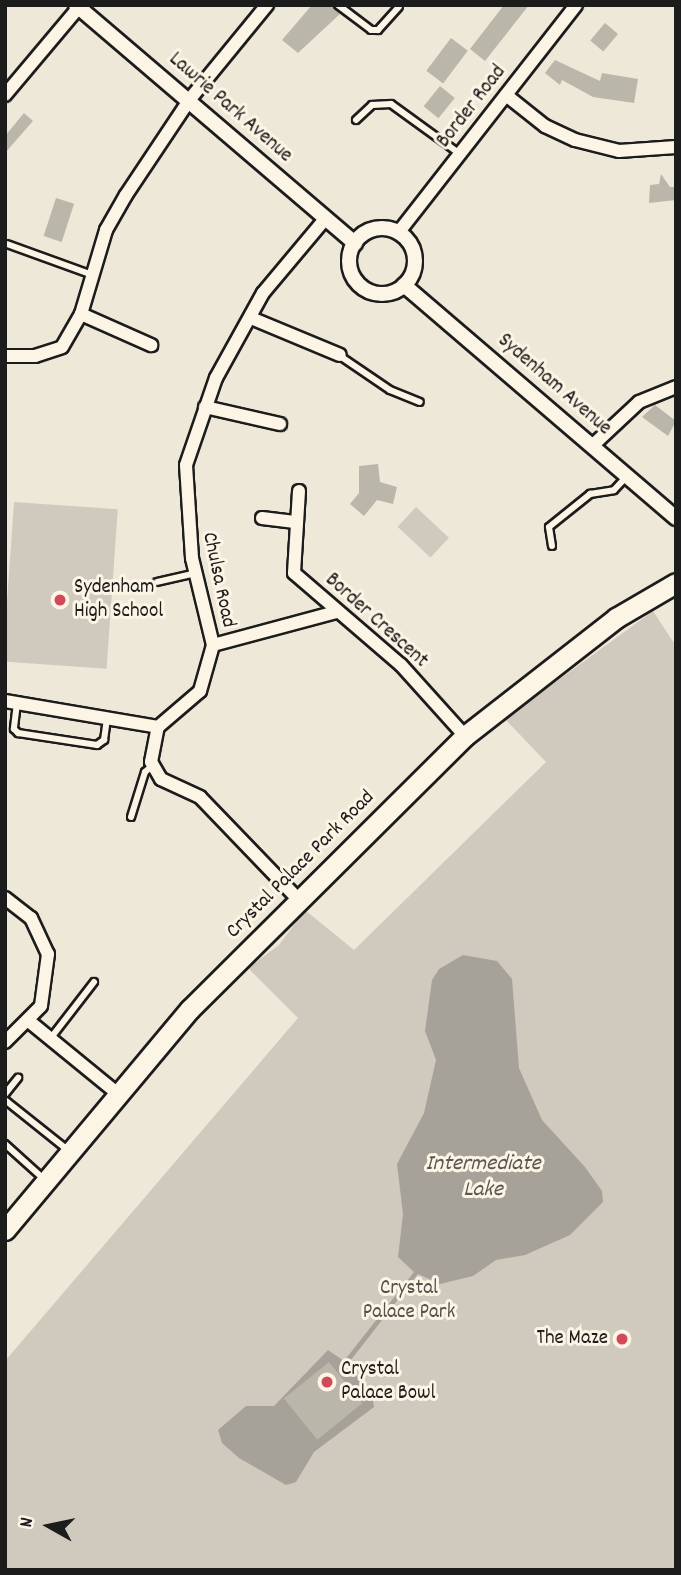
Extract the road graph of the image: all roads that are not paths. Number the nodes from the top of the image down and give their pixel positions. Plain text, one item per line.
1 (267, 5) edge
2 (338, 5) edge
3 (576, 5) edge
4 (78, 6) edge
5 (399, 7) dead end
6 (5, 95) edge
7 (506, 95) junction
8 (190, 99) junction
9 (356, 120) dead end
10 (676, 147) edge
11 (460, 154) junction
12 (325, 219) junction
13 (398, 233) junction
14 (355, 243) junction
15 (7, 244) edge
16 (90, 274) junction
17 (404, 285) junction
18 (81, 314) junction
19 (251, 318) junction
20 (151, 345) dead end
21 (340, 355) joint
22 (5, 356) edge
23 (676, 387) edge
24 (420, 402) dead end
25 (205, 407) junction
26 (280, 424) dead end
27 (592, 446) junction
28 (627, 476) junction
29 (299, 491) dead end
30 (262, 518) dead end
31 (676, 518) edge
32 (293, 522) junction
33 (552, 545) dead end
34 (195, 573) junction
35 (157, 582) dead end
36 (676, 583) edge
37 (336, 612) junction
38 (213, 645) junction
39 (11, 702) edge
40 (107, 718) junction
41 (158, 727) junction
42 (465, 736) junction
43 (153, 765) junction
44 (131, 817) dead end
45 (5, 898) edge
46 (298, 899) junction
47 (94, 982) dead end
48 (30, 1022) junction
49 (50, 1039) junction
50 (5, 1042) edge
51 (18, 1078) dead end
52 (5, 1094) edge
53 (118, 1094) junction
54 (5, 1100) edge
55 (5, 1144) edge
56 (71, 1152) junction
57 (46, 1182) junction
58 (5, 1230) edge

1 - 8 street
2 - 5 lane
3 - 7 street, Border Road
4 - 6 street
4 - 8 street, Lawrie Park Avenue
7 - 10 street
7 - 11 street, Border Road
8 - 12 street, Lawrie Park Avenue
8 - 16 street
9 - 11 lane
11 - 13 street, Border Road
12 - 14 street, Lawrie Park Avenue
12 - 19 street, Chulsa Road
13 - 14 street
13 - 17 street
14 - 17 street
15 - 16 lane
16 - 18 street
17 - 27 street, Sydenham Avenue
18 - 20 street
18 - 22 street
19 - 21 street
19 - 25 street, Chulsa Road
21 - 24 lane
23 - 27 street
25 - 26 street
25 - 34 street, Chulsa Road
27 - 28 street, Sydenham Avenue
28 - 31 street, Sydenham Avenue
28 - 33 lane
29 - 32 street, Border Crescent
30 - 32 street
32 - 37 street, Border Crescent
34 - 35 lane
34 - 38 street, Chulsa Road
36 - 42 main road, Crystal Palace Park Road
37 - 38 street
37 - 42 street, Border Crescent
38 - 41 street, Chulsa Road
39 - 40 street
39 - 40 lane
40 - 41 street
41 - 43 street
42 - 46 main road, Crystal Palace Park Road
43 - 44 lane
43 - 46 street
45 - 48 street
46 - 53 main road, Crystal Palace Park Road
47 - 49 lane
48 - 49 street
48 - 50 street
49 - 53 street
51 - 52 lane
53 - 56 main road, Crystal Palace Park Road
54 - 56 lane
55 - 57 lane
56 - 57 main road, Crystal Palace Park Road
57 - 58 main road, Crystal Palace Park Road

